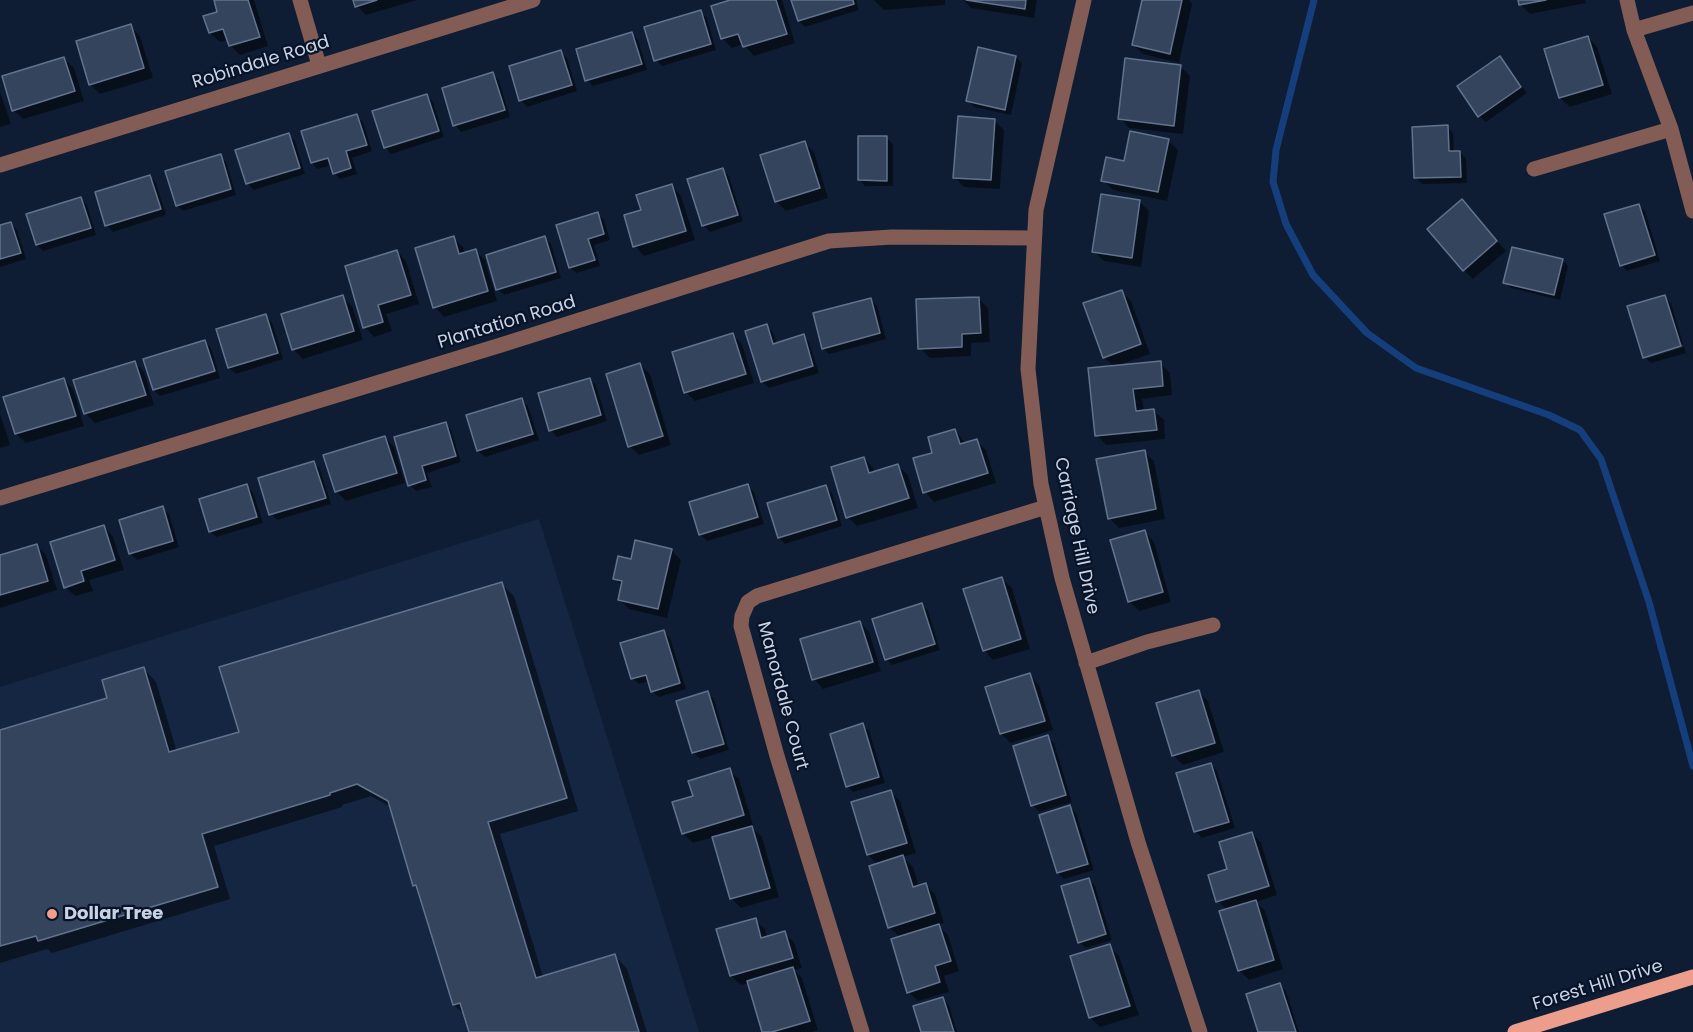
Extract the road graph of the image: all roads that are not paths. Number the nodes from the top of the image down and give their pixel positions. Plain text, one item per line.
1 (300, 0) edge
2 (533, 0) edge
3 (1084, 0) edge
4 (1627, 0) edge
5 (1693, 13) edge
6 (1634, 30) junction
7 (319, 65) junction
8 (1671, 129) junction
9 (0, 165) edge
10 (1534, 169) dead end
11 (1693, 211) edge
12 (1034, 238) junction
13 (0, 498) edge
14 (1046, 507) junction
15 (1213, 625) dead end
16 (1086, 663) junction
17 (1693, 977) edge
18 (862, 1032) edge
19 (1200, 1032) edge
20 (1515, 1032) edge

1 - 7 street
2 - 7 street, Robindale Road
3 - 12 street, Carriage Hill Drive
4 - 6 street
5 - 6 street
6 - 8 street
7 - 9 street, Robindale Road
8 - 10 street
8 - 11 street
12 - 13 street, Plantation Road
12 - 14 street, Carriage Hill Drive
14 - 16 street, Carriage Hill Drive
14 - 18 street, Manordale Court
15 - 16 street
16 - 19 street, Carriage Hill Drive
17 - 20 main road, Forest Hill Drive

